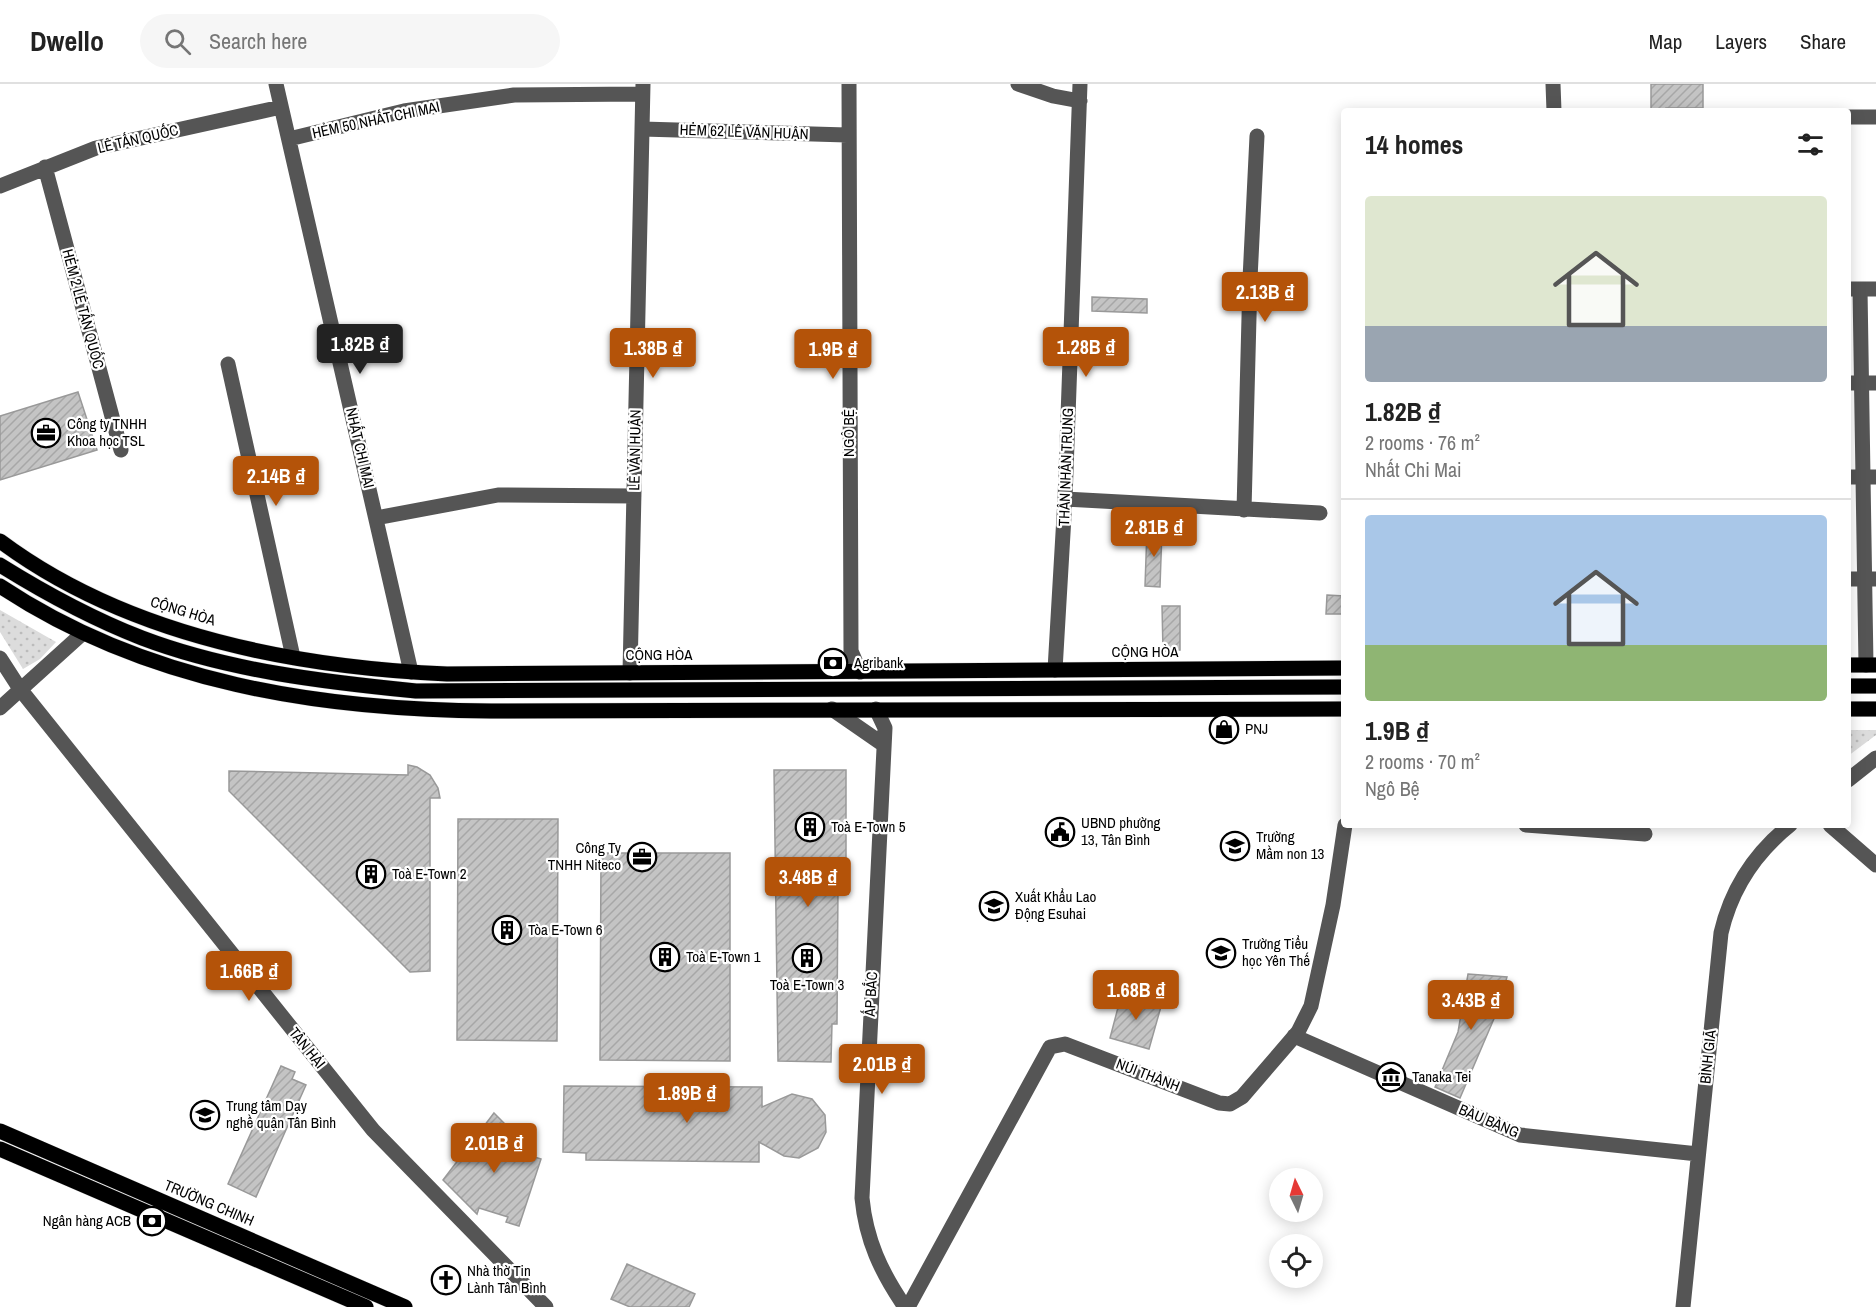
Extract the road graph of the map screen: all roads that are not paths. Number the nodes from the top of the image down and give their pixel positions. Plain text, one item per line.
1 (276, 84) edge
2 (1018, 84) edge
3 (1080, 84) edge
4 (1553, 84) edge
5 (848, 85) edge
6 (642, 89) edge
7 (1080, 101) junction
8 (281, 107) junction
9 (1554, 108) edge
10 (1851, 117) edge
11 (1876, 117) edge
12 (642, 129) junction
13 (847, 135) junction
14 (1257, 136) dead end
15 (289, 139) junction
16 (45, 167) junction
17 (0, 186) edge
18 (1854, 289) edge
19 (1876, 289) edge
20 (228, 364) dead end
21 (1862, 383) edge
22 (121, 450) dead end
23 (1862, 477) edge
24 (634, 496) junction
25 (1065, 499) junction
26 (1244, 510) junction
27 (1320, 513) dead end
28 (376, 518) junction
29 (0, 541) edge
30 (0, 565) edge
31 (1851, 579) edge
32 (1870, 579) edge
33 (0, 586) edge
34 (83, 633) junction
35 (293, 657) junction
36 (0, 658) edge
37 (1851, 665) edge
38 (1871, 665) edge
39 (1341, 668) edge
40 (1055, 670) junction
41 (411, 672) junction
42 (860, 672) junction
43 (630, 673) junction
44 (1851, 686) edge
45 (1876, 686) edge
46 (1341, 687) edge
47 (20, 689) junction
48 (868, 690) junction
49 (0, 708) edge
50 (832, 709) junction
51 (876, 709) junction
52 (1341, 709) edge
53 (1851, 709) edge
54 (1876, 709) edge
55 (884, 745) junction
56 (1876, 758) edge
57 (1851, 778) edge
58 (1344, 828) edge
59 (1566, 828) edge
60 (1786, 828) edge
61 (1833, 828) edge
62 (1645, 834) dead end
63 (1876, 865) edge
64 (1294, 1036) junction
65 (0, 1131) edge
66 (0, 1149) edge
67 (1698, 1154) junction
68 (120, 1192) junction
69 (366, 1307) edge
70 (405, 1307) edge
71 (546, 1307) edge
72 (907, 1307) edge
73 (1683, 1307) edge

1 - 8 street, NHẤT CHI MAI
2 - 7 street
3 - 7 street, THÂN NHÂN TRUNG
4 - 9 street
5 - 13 street, NGÔ BỆ
6 - 12 street, LÊ VĂN HUÂN
6 - 15 street, HẺM 50 NHẤT CHI MAI
7 - 25 street, THÂN NHÂN TRUNG
8 - 15 street, NHẤT CHI MAI
8 - 16 street, LÊ TẤN QUỐC
10 - 11 street
12 - 13 street, HẺM 62 LÊ VĂN HUÂN
12 - 24 street, LÊ VĂN HUÂN
13 - 42 street, NGÔ BỆ
14 - 26 street
15 - 28 street, NHẤT CHI MAI
16 - 17 street, LÊ TẤN QUỐC
16 - 22 street, HẺM 2 LÊ TẤN QUỐC
18 - 19 street
18 - 21 street
20 - 35 street
21 - 23 street
23 - 32 street
24 - 28 street
24 - 43 street, LÊ VĂN HUÂN
25 - 26 street
25 - 40 street, THÂN NHÂN TRUNG
26 - 27 street
28 - 41 street, NHẤT CHI MAI
29 - 35 main road, CỘNG HÒA
30 - 48 main road
31 - 32 street
32 - 38 street
33 - 34 main road
34 - 47 street
34 - 50 main road
35 - 41 main road, CỘNG HÒA
36 - 47 street, TÂN HẢI
37 - 38 main road
39 - 40 main road, CỘNG HÒA
40 - 42 main road, CỘNG HÒA
41 - 43 main road, CỘNG HÒA
42 - 43 main road, CỘNG HÒA
42 - 48 main road
44 - 45 main road
46 - 48 main road
47 - 49 street
47 - 71 street, TÂN HẢI
48 - 51 main road
50 - 51 main road
50 - 55 street
51 - 52 main road
51 - 55 street, ẤP BẮC
53 - 54 main road
55 - 72 street, ẤP BẮC
56 - 57 street
58 - 64 street, NÚI THÀNH
59 - 62 street
60 - 67 street, BÌNH GIÃ
61 - 63 street
64 - 67 street, BÀU BÀNG
64 - 72 street, NÚI THÀNH
65 - 68 main road, TRƯỜNG CHINH
66 - 68 main road, TRƯỜNG CHINH
67 - 73 street, BÌNH GIÃ
68 - 69 main road, TRƯỜNG CHINH
68 - 70 main road, TRƯỜNG CHINH

